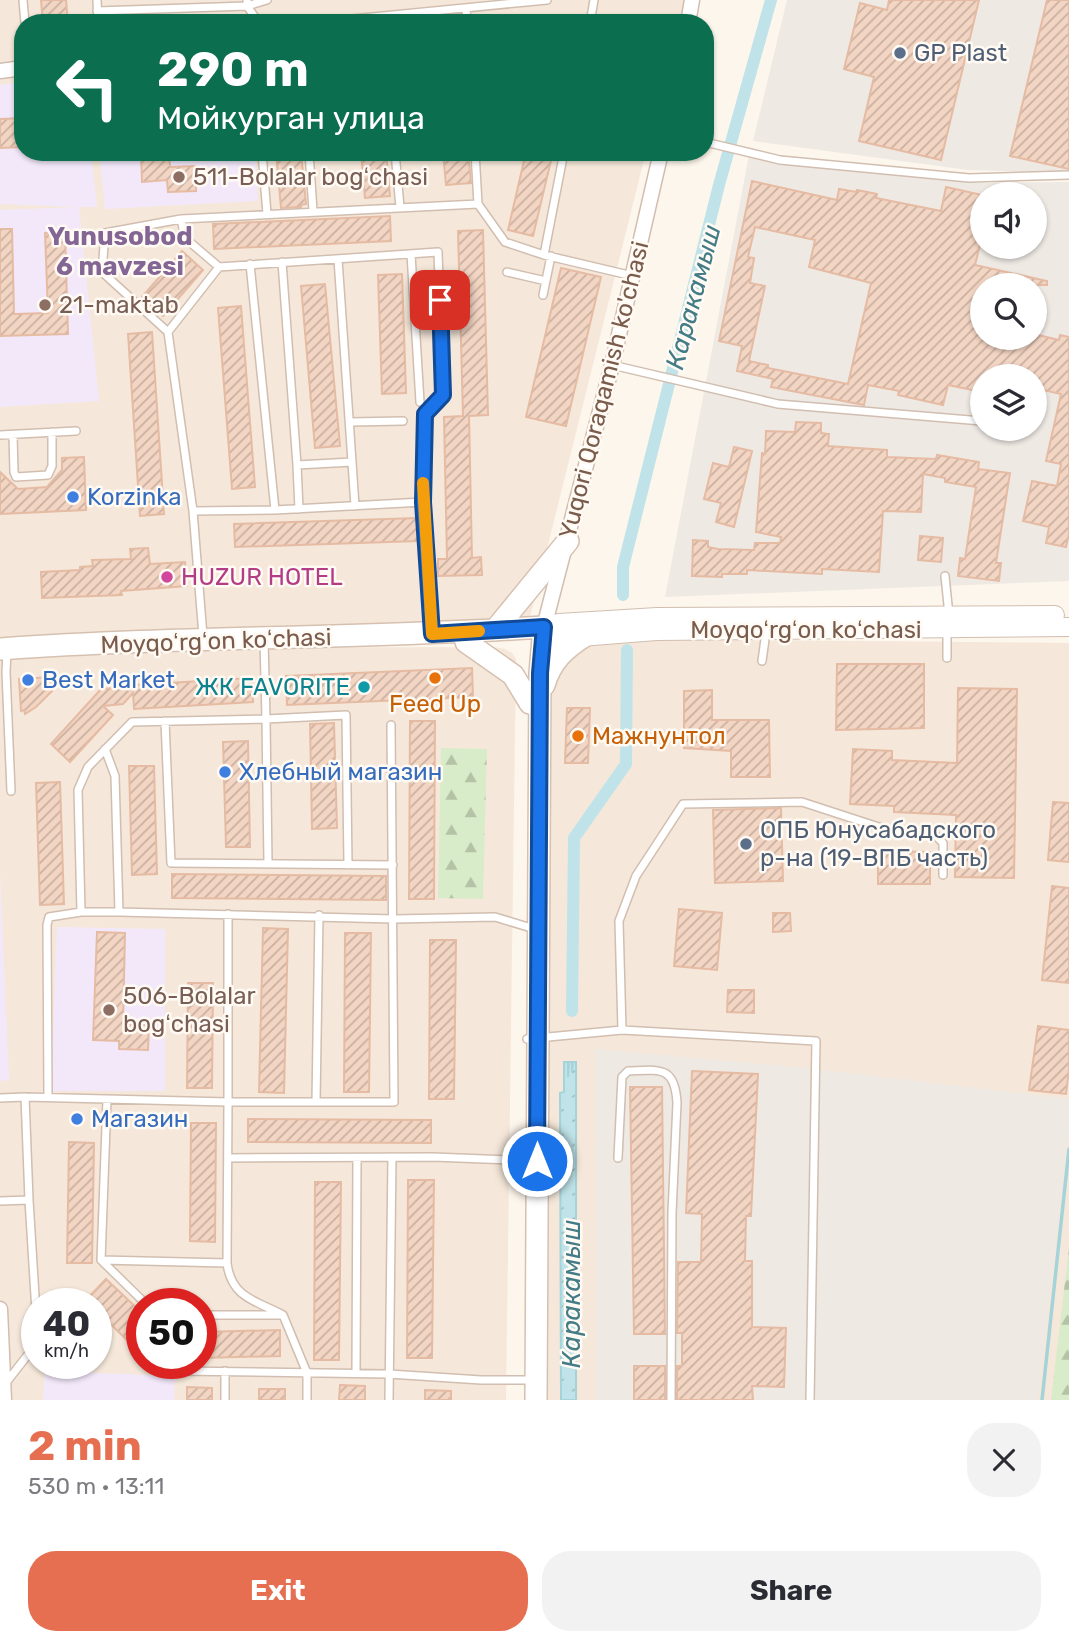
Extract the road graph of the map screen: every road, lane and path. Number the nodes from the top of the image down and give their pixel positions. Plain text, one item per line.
1 (97, 0) edge
2 (267, 0) edge
3 (447, 0) edge
4 (547, 0) edge
5 (247, 3) edge
6 (178, 4) edge
7 (466, 8) junction
8 (449, 9) junction
9 (97, 11) junction
10 (97, 14) edge
11 (416, 14) edge
12 (466, 14) edge
13 (714, 144) edge
14 (263, 161) edge
15 (310, 161) edge
16 (396, 161) edge
17 (476, 161) edge
18 (563, 161) edge
19 (659, 161) edge
20 (1069, 174) edge
21 (478, 204) junction
22 (400, 207) junction
23 (313, 211) junction
24 (267, 214) junction
25 (181, 219) junction
26 (411, 254) junction
27 (547, 255) junction
28 (338, 258) junction
29 (282, 262) junction
30 (250, 264) junction
31 (219, 267) junction
32 (507, 272) dead end
33 (633, 276) junction
34 (546, 281) junction
35 (542, 295) dead end
36 (169, 332) junction
37 (612, 365) junction
38 (420, 402) dead end
39 (970, 420) edge
40 (403, 421) dead end
41 (351, 422) junction
42 (76, 431) dead end
43 (52, 432) junction
44 (0, 435) edge
45 (13, 435) junction
46 (352, 462) junction
47 (297, 466) junction
48 (423, 502) junction
49 (355, 506) junction
50 (299, 509) junction
51 (193, 510) junction
52 (275, 510) junction
53 (568, 541) junction
54 (945, 576) dead end
55 (1069, 615) edge
56 (948, 622) junction
57 (657, 624) junction
58 (1069, 627) edge
59 (495, 630) junction
60 (592, 630) junction
61 (766, 631) junction
62 (432, 634) junction
63 (539, 636) junction
64 (264, 639) junction
65 (203, 640) junction
66 (466, 642) junction
67 (4, 648) edge
68 (947, 659) dead end
69 (762, 661) dead end
70 (535, 704) junction
71 (266, 719) junction
72 (165, 721) junction
73 (391, 724) dead end
74 (105, 749) junction
75 (11, 791) dead end
76 (268, 864) junction
77 (348, 865) junction
78 (393, 865) junction
79 (943, 875) dead end
80 (81, 912) junction
81 (119, 912) junction
82 (228, 914) junction
83 (319, 915) junction
84 (394, 919) junction
85 (533, 927) junction
86 (622, 1030) junction
87 (541, 1038) junction
88 (25, 1097) junction
89 (48, 1097) junction
90 (0, 1098) edge
91 (107, 1100) junction
92 (228, 1102) junction
93 (316, 1102) junction
94 (392, 1157) junction
95 (228, 1158) junction
96 (357, 1158) junction
97 (618, 1158) dead end
98 (531, 1162) junction
99 (29, 1200) junction
100 (0, 1202) edge
101 (101, 1260) junction
102 (228, 1264) junction
103 (34, 1288) edge
104 (130, 1288) edge
105 (0, 1309) edge
106 (217, 1315) edge
107 (283, 1315) junction
108 (1, 1358) edge
109 (21, 1367) edge
110 (217, 1371) edge
111 (225, 1371) junction
112 (307, 1373) junction
113 (356, 1373) junction
114 (389, 1374) junction
115 (529, 1390) edge
116 (4, 1392) edge
117 (225, 1400) edge
118 (307, 1400) edge
119 (389, 1400) edge
120 (671, 1400) edge
121 (810, 1400) edge

1 - 9 lane
2 - 5 lane
3 - 8 lane
4 - 7 lane
5 - 6 lane
6 - 9 lane
7 - 8 lane
7 - 12 lane
8 - 11 lane
9 - 10 lane
13 - 20 lane
14 - 24 lane
15 - 23 lane
16 - 22 lane
17 - 21 lane
18 - 27 lane
19 - 33 street, Yuqori Qoraqamish ko'chasi
21 - 22 lane
21 - 27 lane
22 - 23 lane
23 - 24 lane
24 - 25 lane
25 - 31 lane
25 - 36 lane
26 - 28 lane
26 - 38 lane
26 - 48 lane
27 - 33 lane
27 - 34 lane
28 - 29 lane
28 - 41 lane
29 - 30 lane
29 - 47 lane
30 - 31 lane
30 - 52 lane
31 - 36 lane
32 - 34 lane
33 - 37 street, Yuqori Qoraqamish ko'chasi
34 - 35 lane
36 - 51 lane
37 - 39 lane
37 - 53 street, Yuqori Qoraqamish ko'chasi
40 - 41 lane
41 - 46 lane
42 - 43 lane
43 - 45 lane
43 - 45 lane
44 - 45 lane
46 - 47 lane
46 - 49 lane
47 - 50 lane
48 - 49 lane
48 - 62 lane
49 - 50 lane
50 - 52 lane
51 - 52 lane
51 - 65 lane
53 - 59 main road
53 - 63 street, Yuqori Qoraqamish ko'chasi
54 - 56 lane
55 - 56 street, Moyqoʻrgʻon koʻchasi
56 - 57 street, Moyqoʻrgʻon koʻchasi
56 - 58 street, Moyqoʻrgʻon koʻchasi
56 - 61 street, Moyqoʻrgʻon koʻchasi
56 - 68 lane
57 - 60 street, Moyqoʻrgʻon koʻchasi
57 - 61 street, Moyqoʻrgʻon koʻchasi
59 - 62 main road
59 - 63 main road
60 - 63 street, Moyqoʻrgʻon koʻchasi
60 - 70 main road
61 - 69 lane
62 - 64 main road, Moyqoʻrgʻon koʻchasi
62 - 66 main road
63 - 66 main road
63 - 70 main road, Yuqori Qoraqamish ko'chasi
64 - 65 main road, Moyqoʻrgʻon koʻchasi
64 - 71 lane
65 - 67 main road, Moyqoʻrgʻon koʻchasi
66 - 70 main road
67 - 75 lane
70 - 85 main road, Yuqori Qoraqamish ko'chasi
71 - 72 lane
71 - 76 lane
71 - 77 lane
72 - 74 lane
72 - 76 lane
73 - 78 lane
74 - 80 lane
74 - 81 lane
76 - 77 lane
77 - 78 lane
78 - 84 lane
79 - 86 lane
80 - 81 lane
80 - 89 lane
81 - 82 lane
82 - 83 lane
82 - 92 lane
83 - 84 lane
83 - 93 lane
84 - 85 lane
84 - 93 lane
85 - 87 main road, Yuqori Qoraqamish ko'chasi
86 - 87 lane
86 - 121 lane
87 - 98 main road, Yuqori Qoraqamish ko'chasi
88 - 89 lane
88 - 90 lane
88 - 99 lane
89 - 91 lane
91 - 92 lane
91 - 101 lane
92 - 93 lane
92 - 95 lane
94 - 96 lane
94 - 98 lane
94 - 114 lane
95 - 96 lane
95 - 102 lane
96 - 113 lane
97 - 120 lane
98 - 115 main road, Yuqori Qoraqamish ko'chasi
99 - 100 lane
99 - 103 lane
101 - 102 lane
101 - 104 lane
102 - 107 lane
105 - 108 street
106 - 107 lane
107 - 112 lane
108 - 116 street
109 - 116 lane
110 - 111 lane
111 - 112 lane
111 - 117 lane
112 - 113 lane
112 - 118 lane
113 - 114 lane
114 - 115 lane
114 - 119 lane

